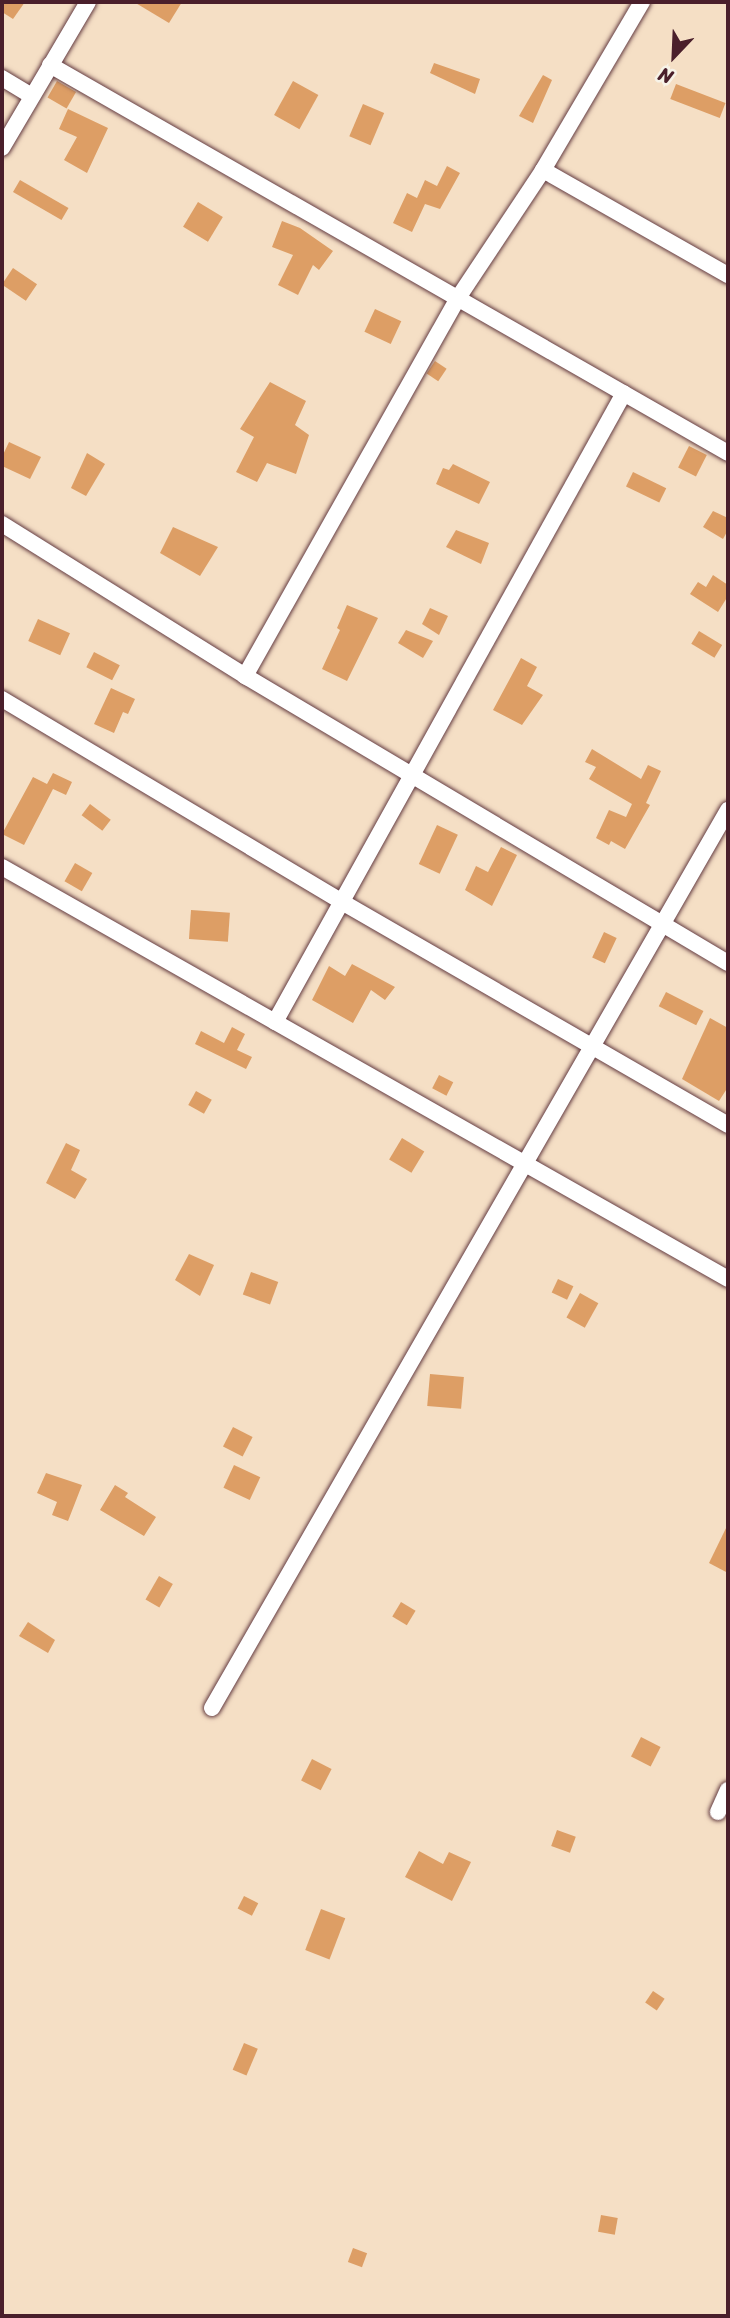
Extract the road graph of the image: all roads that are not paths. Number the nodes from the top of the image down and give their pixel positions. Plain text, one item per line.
1 (88, 2) edge
2 (642, 2) edge
3 (50, 65) junction
4 (2, 78) edge
5 (32, 96) junction
6 (2, 148) edge
7 (543, 170) junction
8 (728, 275) edge
9 (458, 298) junction
10 (624, 393) junction
11 (728, 453) edge
12 (2, 524) edge
13 (245, 676) junction
14 (2, 699) edge
15 (412, 775) junction
16 (728, 810) edge
17 (2, 867) edge
18 (342, 902) junction
19 (663, 924) junction
20 (728, 963) edge
21 (275, 1022) junction
22 (592, 1047) junction
23 (728, 1125) edge
24 (525, 1164) junction
25 (728, 1279) edge
26 (212, 1708) dead end
27 (728, 1790) edge
28 (718, 1812) dead end

1 - 3 street
2 - 7 street
3 - 5 street
3 - 9 street
4 - 5 street
5 - 6 street
7 - 8 street
7 - 9 street
9 - 10 street
9 - 13 street
10 - 11 street
10 - 15 street
12 - 13 street
13 - 15 street
14 - 18 street
15 - 18 street
15 - 19 street
16 - 19 street
17 - 21 street
18 - 21 street
18 - 22 street
19 - 20 street
19 - 22 street
21 - 24 street
22 - 23 street
22 - 24 street
24 - 25 street
24 - 26 street
27 - 28 street

